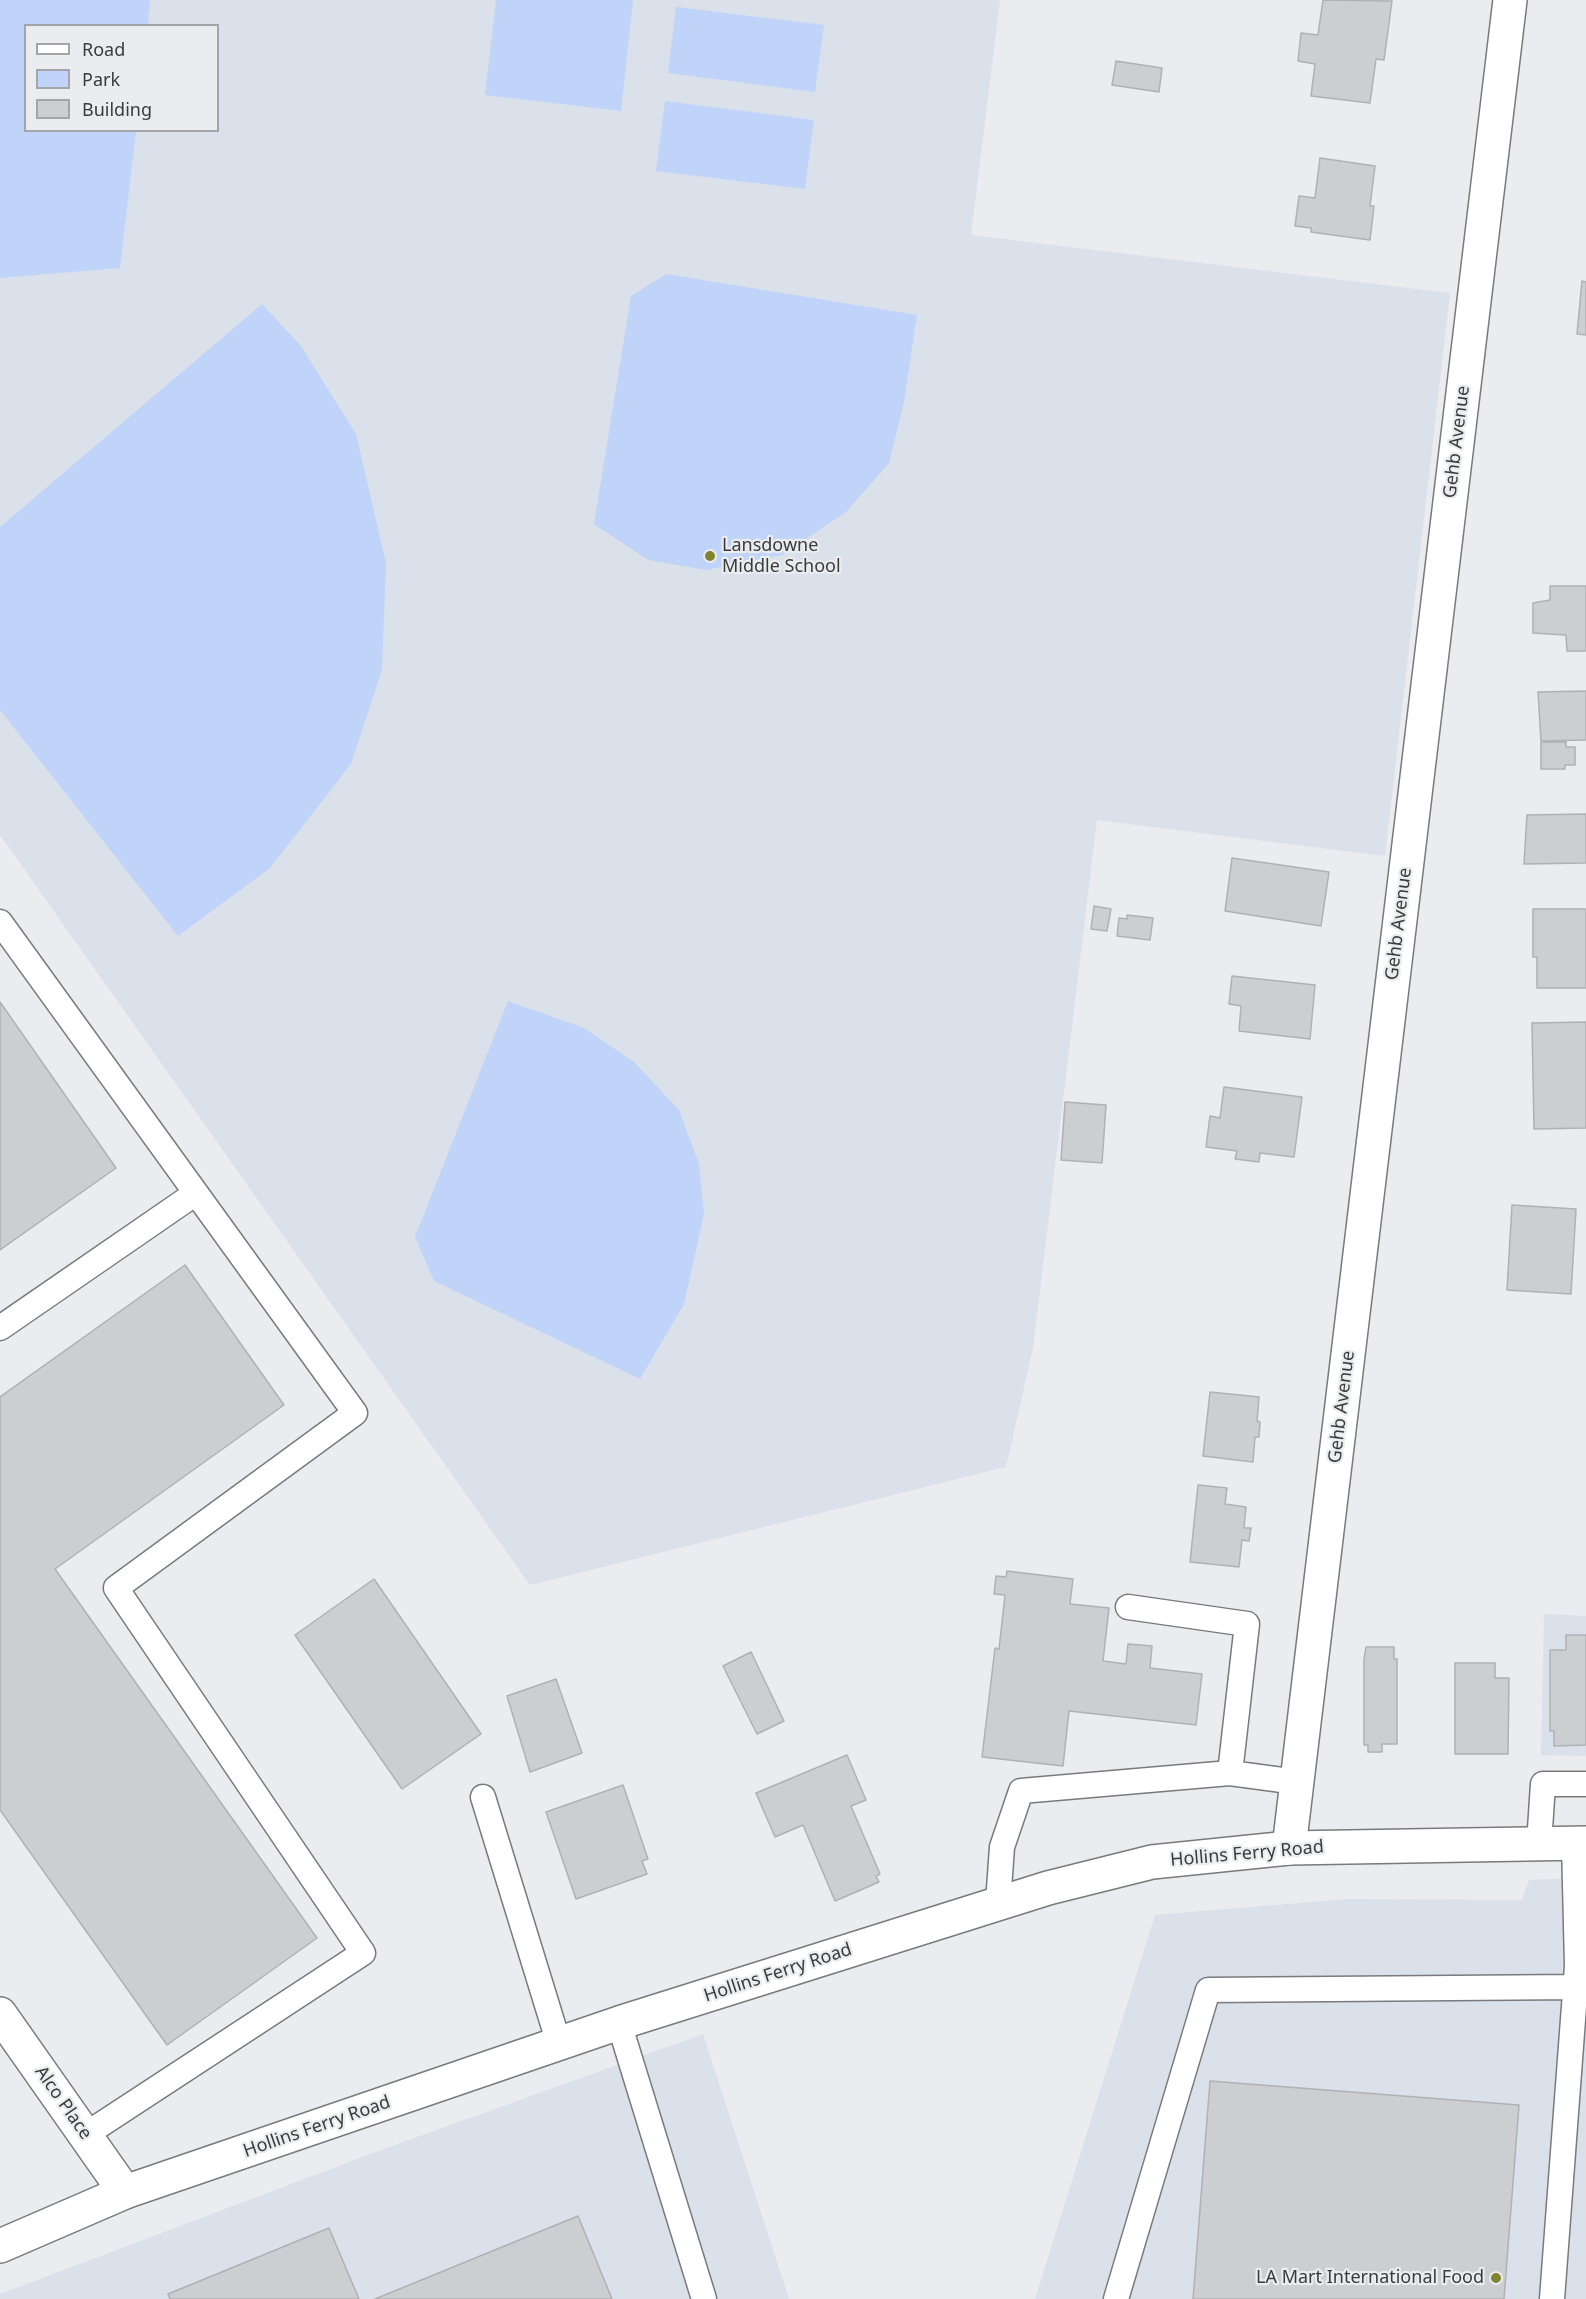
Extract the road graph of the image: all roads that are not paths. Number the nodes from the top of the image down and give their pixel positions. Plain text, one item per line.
1 (1510, 0) edge
2 (0, 922) edge
3 (196, 1192) junction
4 (0, 1328) edge
5 (1128, 1607) dead end
6 (1230, 1773) junction
7 (1297, 1782) junction
8 (1586, 1784) edge
9 (483, 1797) dead end
10 (1580, 1843) edge
11 (1539, 1844) junction
12 (1289, 1848) junction
13 (998, 1903) junction
14 (1575, 1986) junction
15 (0, 2014) edge
16 (619, 2023) junction
17 (559, 2044) junction
18 (86, 2135) junction
19 (125, 2192) junction
20 (0, 2246) edge
21 (704, 2299) edge
22 (1116, 2299) edge
23 (1552, 2299) edge

1 - 7 street, Gehb Avenue
2 - 3 lane
3 - 4 lane
3 - 18 lane
5 - 6 lane
6 - 7 lane
6 - 13 lane
7 - 12 street, Gehb Avenue
8 - 11 lane
9 - 17 lane
10 - 11 street, Hollins Ferry Road
10 - 14 lane
11 - 12 street, Hollins Ferry Road
12 - 13 street, Hollins Ferry Road
13 - 16 street, Hollins Ferry Road
14 - 22 lane
14 - 23 lane
15 - 18 street, Alco Place
16 - 17 street, Hollins Ferry Road
16 - 21 lane
17 - 19 street, Hollins Ferry Road
18 - 19 street, Alco Place
19 - 20 street, Hollins Ferry Road

